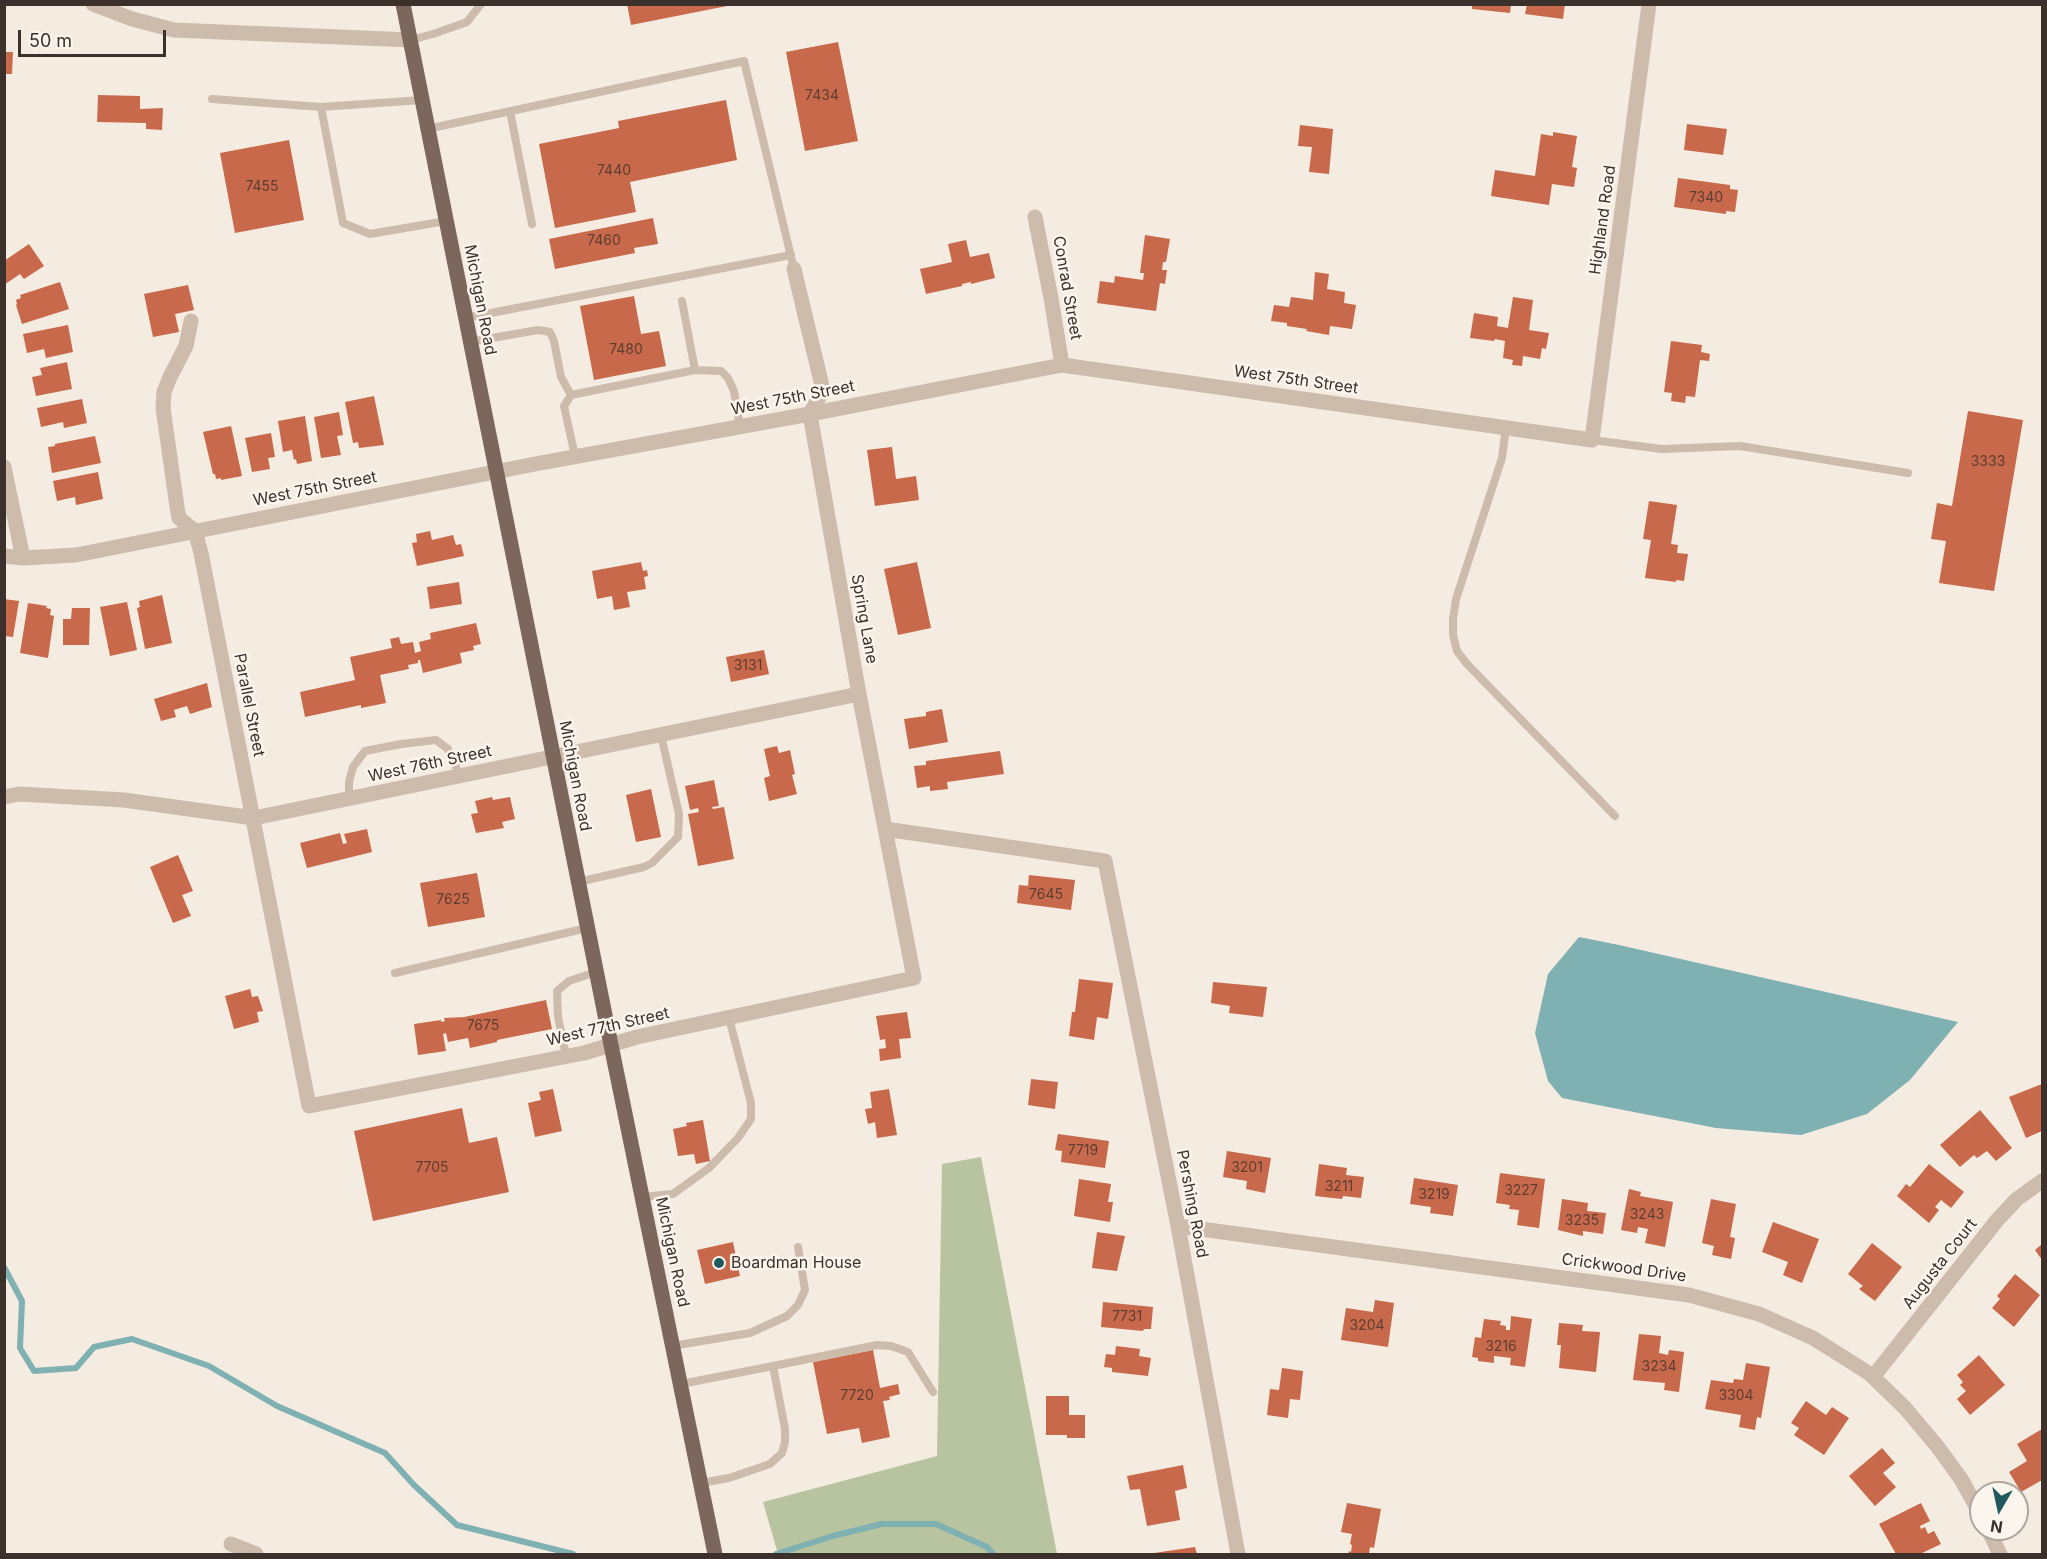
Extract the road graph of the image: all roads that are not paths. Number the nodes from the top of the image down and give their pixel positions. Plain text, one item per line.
1 (93, 4) edge
2 (402, 4) edge
3 (482, 4) edge
4 (1649, 4) edge
5 (410, 40) junction
6 (212, 99) dead end
7 (422, 100) junction
8 (321, 107) junction
9 (510, 111) junction
10 (427, 129) junction
11 (1035, 217) dead end
12 (446, 221) junction
13 (532, 224) dead end
14 (792, 262) junction
15 (682, 301) dead end
16 (465, 318) junction
17 (190, 321) dead end
18 (469, 342) junction
19 (1062, 365) junction
20 (695, 370) junction
21 (571, 395) junction
22 (810, 414) junction
23 (740, 427) junction
24 (1506, 427) junction
25 (1592, 440) junction
26 (575, 456) junction
27 (4, 466) edge
28 (495, 471) junction
29 (1908, 473) dead end
30 (195, 531) junction
31 (4, 556) edge
32 (23, 558) junction
33 (859, 694) junction
34 (661, 735) junction
35 (553, 757) junction
36 (460, 776) junction
37 (4, 797) edge
38 (349, 799) junction
39 (1616, 816) dead end
40 (254, 818) junction
41 (885, 829) junction
42 (578, 882) junction
43 (587, 928) junction
44 (596, 972) junction
45 (395, 973) dead end
46 (914, 978) joint
47 (729, 1017) junction
48 (610, 1045) junction
49 (566, 1056) junction
50 (309, 1106) joint
51 (2043, 1181) edge
52 (642, 1197) junction
53 (1178, 1226) junction
54 (798, 1247) dead end
55 (672, 1346) junction
56 (773, 1366) junction
57 (1873, 1377) junction
58 (681, 1384) junction
59 (933, 1392) dead end
60 (701, 1483) junction
61 (1969, 1493) edge
62 (231, 1544) dead end
63 (256, 1554) edge
64 (715, 1554) edge
65 (1238, 1554) edge

1 - 5 street
2 - 5 main road, Michigan Road
3 - 5 lane
4 - 25 street, Highland Road
5 - 7 main road, Michigan Road
6 - 8 lane
7 - 8 lane
7 - 10 main road, Michigan Road
8 - 12 lane
9 - 10 lane
9 - 13 lane
9 - 14 lane
10 - 12 main road, Michigan Road
11 - 19 street, Conrad Street
12 - 16 main road, Michigan Road
14 - 16 lane
14 - 22 street
15 - 20 lane
16 - 18 main road, Michigan Road
17 - 30 street, Parallel Street
18 - 21 lane
18 - 28 main road, Michigan Road
19 - 22 street, West 75th Street
19 - 24 street, West 75th Street
20 - 21 lane
20 - 23 lane
21 - 26 lane
22 - 23 street, West 75th Street
22 - 33 street, Spring Lane
23 - 26 street, West 75th Street
24 - 25 street, West 75th Street
24 - 39 lane
25 - 29 lane
26 - 28 street, West 75th Street
27 - 32 street
28 - 30 street, West 75th Street
28 - 35 main road, Michigan Road
30 - 32 street, West 75th Street
30 - 40 street, Parallel Street
31 - 32 street, West 75th Street
33 - 34 street, West 76th Street
33 - 41 street, Spring Lane
34 - 35 street, West 76th Street
34 - 42 lane
35 - 36 street, West 76th Street
35 - 42 main road, Michigan Road
36 - 38 street, West 76th Street
36 - 38 lane
37 - 40 street, West 76th Street
38 - 40 street, West 76th Street
40 - 50 street, Parallel Street
41 - 46 street, Spring Lane
41 - 53 street, Pershing Road
42 - 43 main road, Michigan Road
43 - 44 main road, Michigan Road
43 - 45 lane
44 - 48 main road, Michigan Road
44 - 49 lane
46 - 47 street, West 77th Street
47 - 48 street, West 77th Street
47 - 52 lane
48 - 49 street, West 77th Street
48 - 52 main road, Michigan Road
49 - 50 street, West 77th Street
51 - 57 street, Augusta Court
52 - 55 main road, Michigan Road
53 - 57 street, Crickwood Drive
53 - 65 street, Pershing Road
54 - 55 lane
55 - 58 main road, Michigan Road
56 - 58 lane
56 - 59 lane
56 - 60 lane
57 - 61 street, Crickwood Drive
58 - 60 main road, Michigan Road
60 - 64 main road, Michigan Road
62 - 63 street

